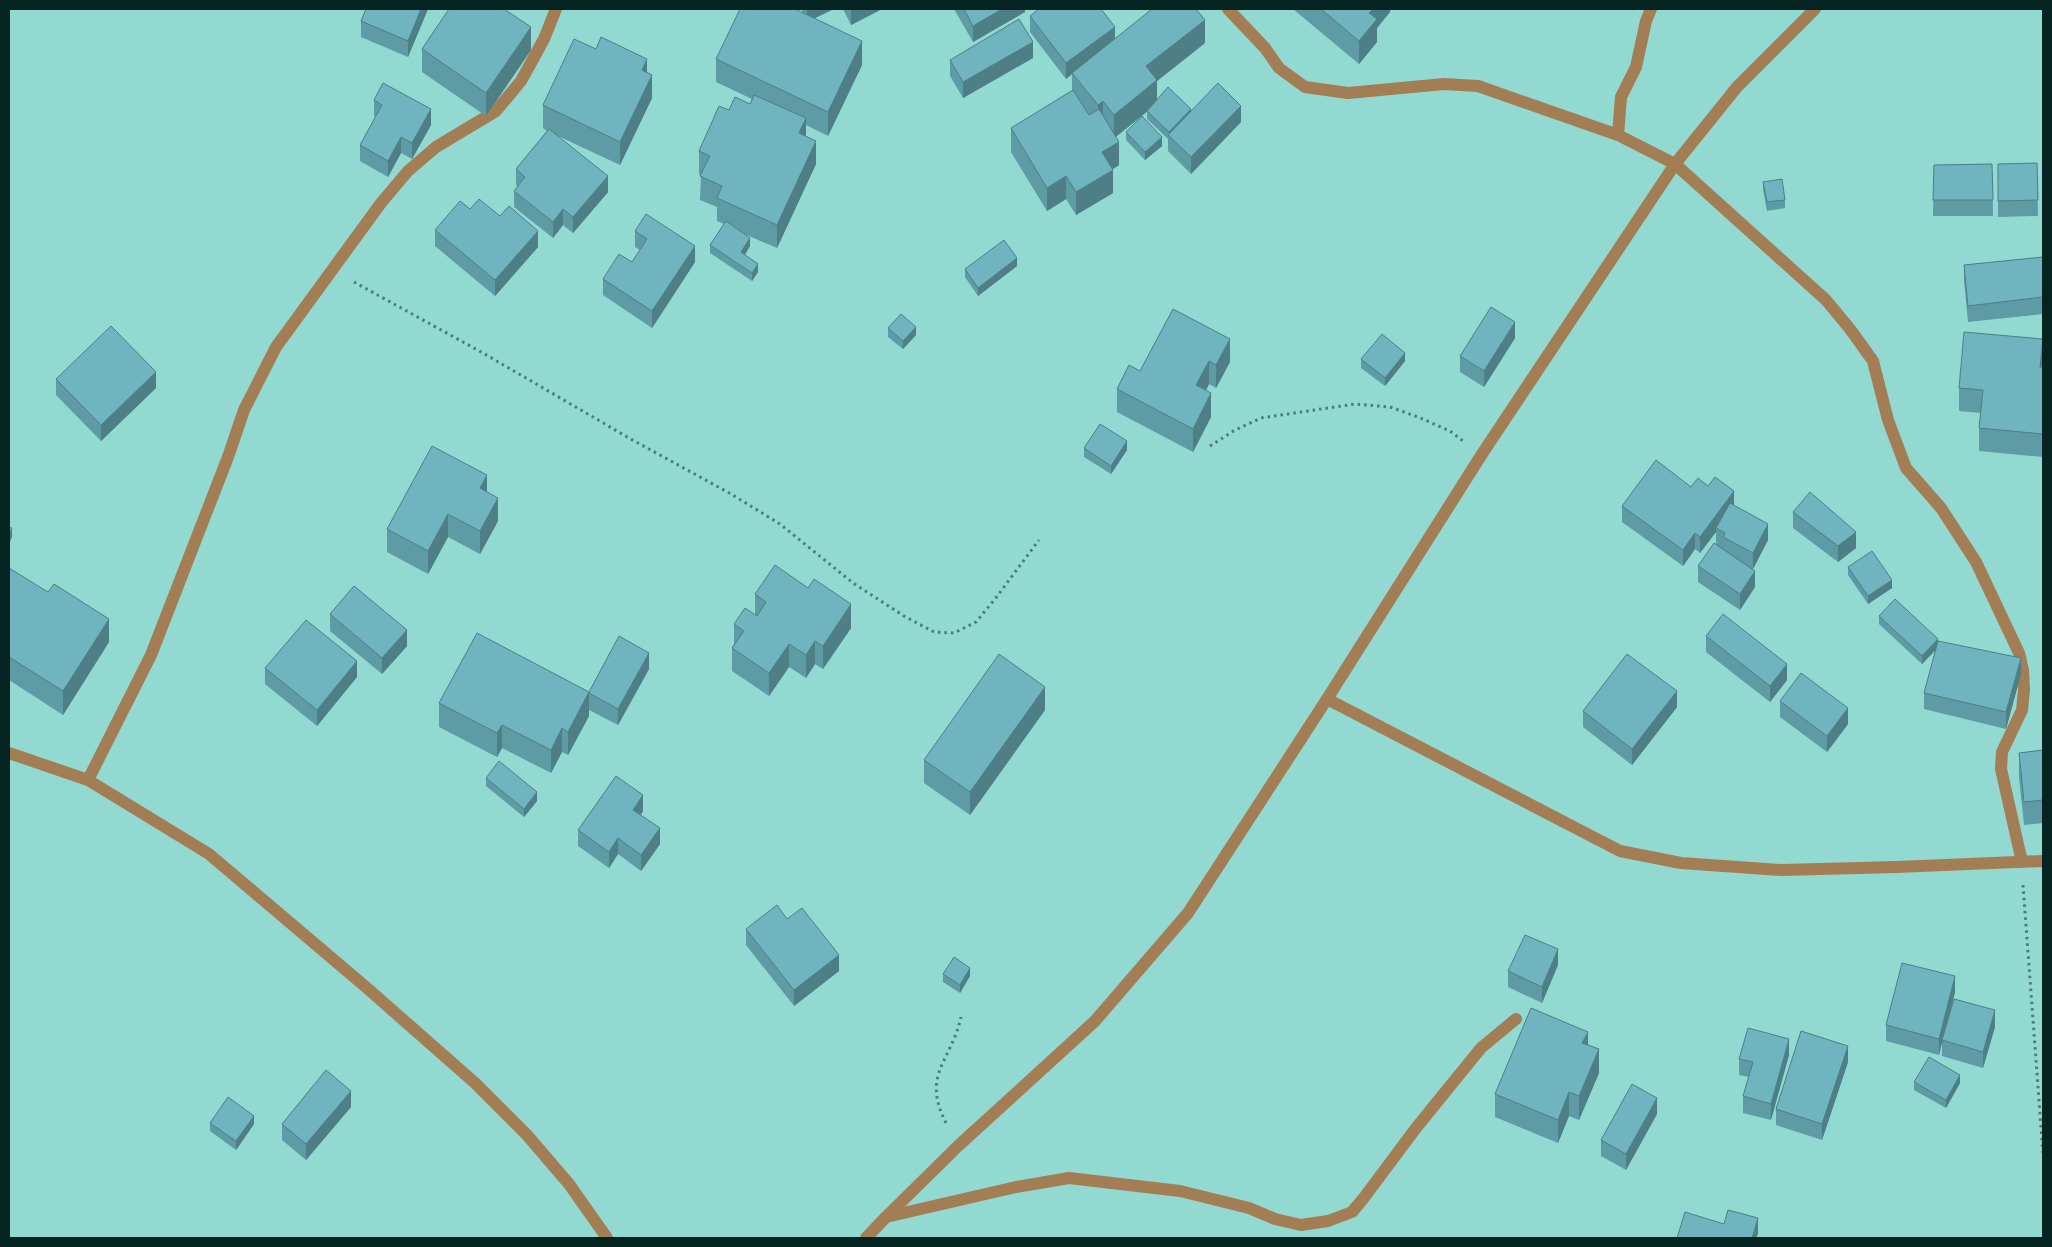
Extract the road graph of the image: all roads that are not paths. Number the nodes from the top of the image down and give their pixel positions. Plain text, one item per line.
1 (556, 9) edge
2 (1228, 9) edge
3 (1651, 9) edge
4 (1815, 9) edge
5 (1618, 135) junction
6 (1675, 164) junction
7 (1327, 699) junction
8 (9, 752) edge
9 (88, 780) junction
10 (2043, 861) edge
11 (2022, 862) junction
12 (1516, 1019) dead end
13 (886, 1217) junction
14 (607, 1238) edge
15 (866, 1238) edge

1 - 9 street
2 - 5 street
3 - 5 street
4 - 6 street
5 - 6 street
6 - 7 street
6 - 11 street
7 - 11 street
7 - 13 street
8 - 9 street
9 - 14 street
10 - 11 street
12 - 13 street
13 - 15 street

